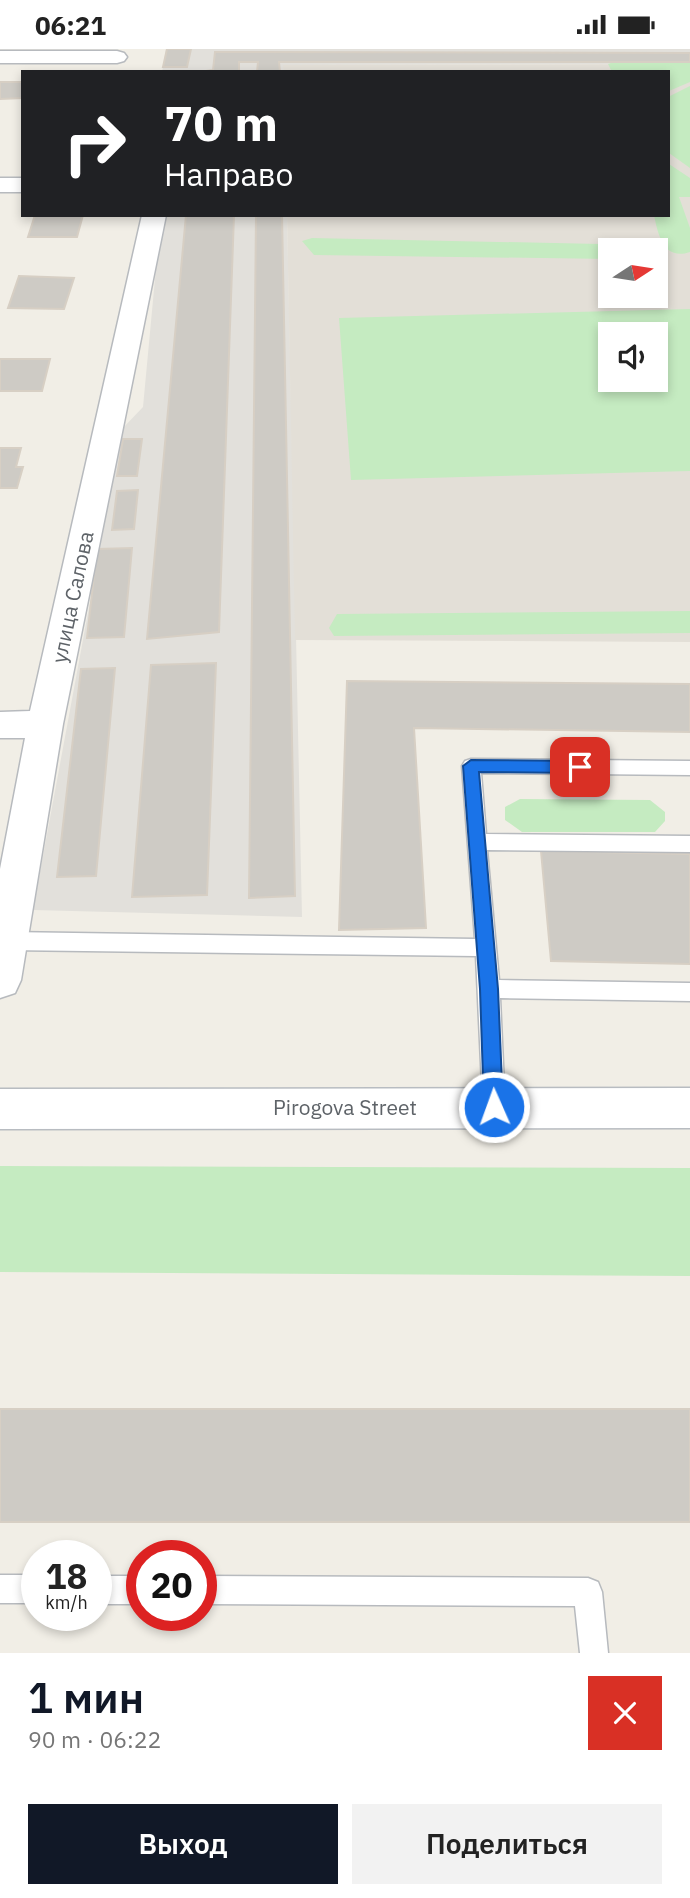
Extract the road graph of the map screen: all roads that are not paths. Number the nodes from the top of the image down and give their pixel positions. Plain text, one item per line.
1 (0, 57) edge
2 (117, 57) dead end
3 (0, 185) edge
4 (21, 185) edge
5 (153, 217) edge
6 (46, 724) junction
7 (0, 725) edge
8 (690, 768) edge
9 (477, 842) junction
10 (690, 844) edge
11 (8, 941) junction
12 (484, 948) junction
13 (0, 980) edge
14 (489, 989) junction
15 (690, 992) edge
16 (494, 1107) junction
17 (690, 1108) edge
18 (0, 1109) edge
19 (0, 1589) edge
20 (21, 1590) edge
21 (217, 1590) edge
22 (594, 1653) edge

1 - 2 street
3 - 4 street
5 - 6 street, улица Салова
6 - 7 street
6 - 11 street, улица Салова
8 - 9 lane
9 - 10 lane
9 - 12 lane
11 - 12 lane
11 - 13 street, улица Салова
12 - 14 lane
14 - 15 lane
14 - 16 lane
16 - 17 street, Pirogova Street
16 - 18 street, Pirogova Street
19 - 20 lane
21 - 22 lane

